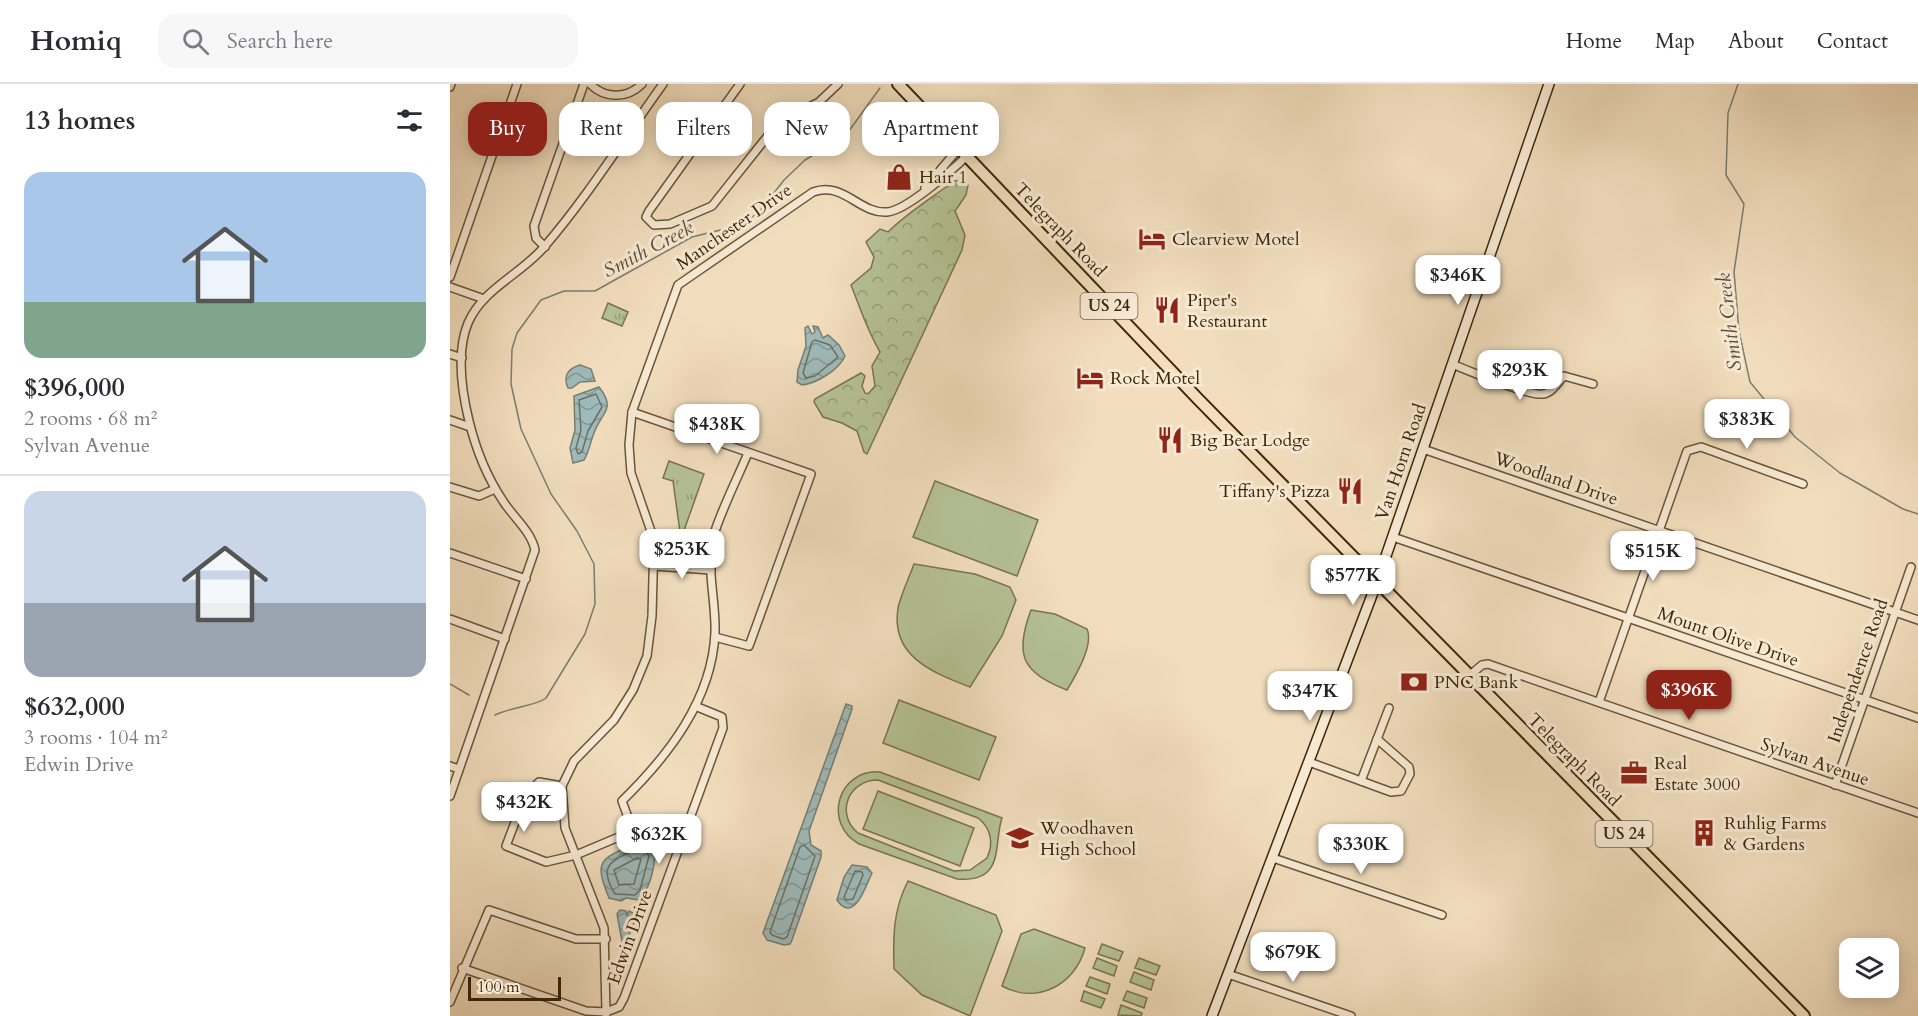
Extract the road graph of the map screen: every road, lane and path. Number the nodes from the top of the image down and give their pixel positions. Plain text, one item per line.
1 (517, 84) edge
2 (584, 84) edge
3 (590, 84) edge
4 (642, 84) edge
5 (663, 84) edge
6 (740, 84) edge
7 (838, 84) edge
8 (898, 84) edge
9 (1549, 84) edge
10 (915, 102) edge
11 (952, 156) edge
12 (967, 156) joint
13 (921, 192) junction
14 (545, 247) junction
15 (450, 277) edge
16 (450, 287) edge
17 (484, 299) junction
18 (450, 354) edge
19 (462, 358) junction
20 (1452, 364) junction
21 (1593, 384) dead end
22 (632, 412) junction
23 (450, 420) edge
24 (470, 427) junction
25 (1423, 449) junction
26 (748, 453) junction
27 (1803, 484) dead end
28 (450, 487) edge
29 (495, 489) junction
30 (1658, 530) junction
31 (1393, 537) junction
32 (450, 553) edge
33 (654, 566) junction
34 (1911, 567) dead end
35 (711, 570) junction
36 (525, 579) junction
37 (1377, 582) junction
38 (1894, 612) junction
39 (1628, 618) junction
40 (450, 619) edge
41 (1918, 620) edge
42 (715, 637) junction
43 (505, 639) junction
44 (1469, 676) junction
45 (1864, 699) junction
46 (1599, 702) junction
47 (695, 706) junction
48 (1389, 708) dead end
49 (1918, 718) edge
50 (1377, 739) junction
51 (1309, 762) junction
52 (450, 766) edge
53 (459, 769) junction
54 (1361, 781) junction
55 (1835, 785) junction
56 (562, 786) junction
57 (450, 796) edge
58 (1918, 813) edge
59 (633, 831) junction
60 (680, 842) junction
61 (576, 855) junction
62 (1273, 858) junction
63 (1442, 915) dead end
64 (606, 939) junction
65 (462, 968) junction
66 (1228, 974) junction
67 (450, 1002) edge
68 (606, 1014) edge
69 (1212, 1016) edge
70 (1350, 1016) edge
71 (1804, 1016) edge

1 - 15 street
2 - 14 street
3 - 4 street
5 - 14 street
6 - 7 street
8 - 10 main road, Telegraph Road / US 24
9 - 20 street, Van Horn Road
11 - 13 street, Manchester Drive
12 - 13 street, Manchester Drive
12 - 37 main road, Telegraph Road / US 24
13 - 22 street, Manchester Drive
14 - 17 street
16 - 17 street
17 - 19 street
18 - 19 street
19 - 24 street
20 - 21 street
20 - 25 street, Van Horn Road
22 - 26 street
22 - 33 street, Manchester Drive
23 - 24 street
24 - 29 street
25 - 30 street, Woodland Drive
25 - 31 street, Van Horn Road
26 - 35 street
26 - 42 street
27 - 30 street
28 - 29 street
29 - 36 street
30 - 38 street, Woodland Drive
30 - 39 street
31 - 37 street, Van Horn Road
31 - 39 street, Mount Olive Drive
32 - 36 street
33 - 35 street
33 - 56 street, Manchester Drive
34 - 38 street, Independence Road
35 - 42 street
36 - 43 street
37 - 44 main road, Telegraph Road / US 24
37 - 51 street, Van Horn Road
38 - 41 street, Woodland Drive
38 - 45 street, Independence Road
39 - 45 street, Mount Olive Drive
39 - 46 street
40 - 43 street
42 - 47 street
43 - 53 street
44 - 46 street, Sylvan Avenue
44 - 71 main road, Telegraph Road / US 24
45 - 49 street, Mount Olive Drive
45 - 55 street, Independence Road
46 - 55 street, Sylvan Avenue
47 - 59 street
47 - 60 street, Edwin Drive
48 - 50 street
50 - 54 street
50 - 54 street
51 - 54 street
51 - 62 street, Van Horn Road
52 - 53 street
53 - 57 street
55 - 58 street, Sylvan Avenue
56 - 61 street
56 - 61 street
59 - 60 street
59 - 61 street
60 - 68 street, Edwin Drive
61 - 64 street
62 - 63 street
62 - 66 street, Van Horn Road
64 - 65 street
64 - 68 street
65 - 67 street
65 - 68 street
66 - 69 street, Van Horn Road
66 - 70 street

